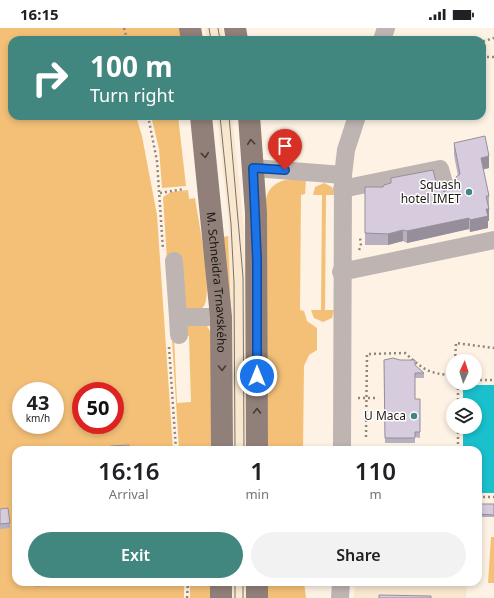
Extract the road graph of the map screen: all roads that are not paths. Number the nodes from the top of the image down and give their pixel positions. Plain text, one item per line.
1 (200, 120) edge
2 (249, 120) edge
3 (356, 120) edge
4 (253, 168) junction
5 (342, 182) junction
6 (446, 190) edge
7 (494, 240) edge
8 (174, 261) dead end
9 (341, 272) junction
10 (178, 317) junction
11 (221, 317) junction
12 (178, 335) dead end
13 (222, 446) edge
14 (257, 446) edge
15 (342, 446) edge
16 (221, 586) edge
17 (257, 586) edge
18 (341, 586) edge
19 (221, 598) edge
20 (257, 598) edge
21 (340, 598) edge

1 -> 11 main road, M. Schneidra Trnavského
4 -> 2 main road
3 - 5 street
4 - 5 street
14 -> 4 main road
5 - 6 street
5 - 9 street
7 - 9 street
8 - 10 street
9 - 15 street
10 - 11 street
10 - 12 street
11 -> 13 main road, M. Schneidra Trnavského
16 - 19 main road
17 - 20 main road
18 - 21 street

